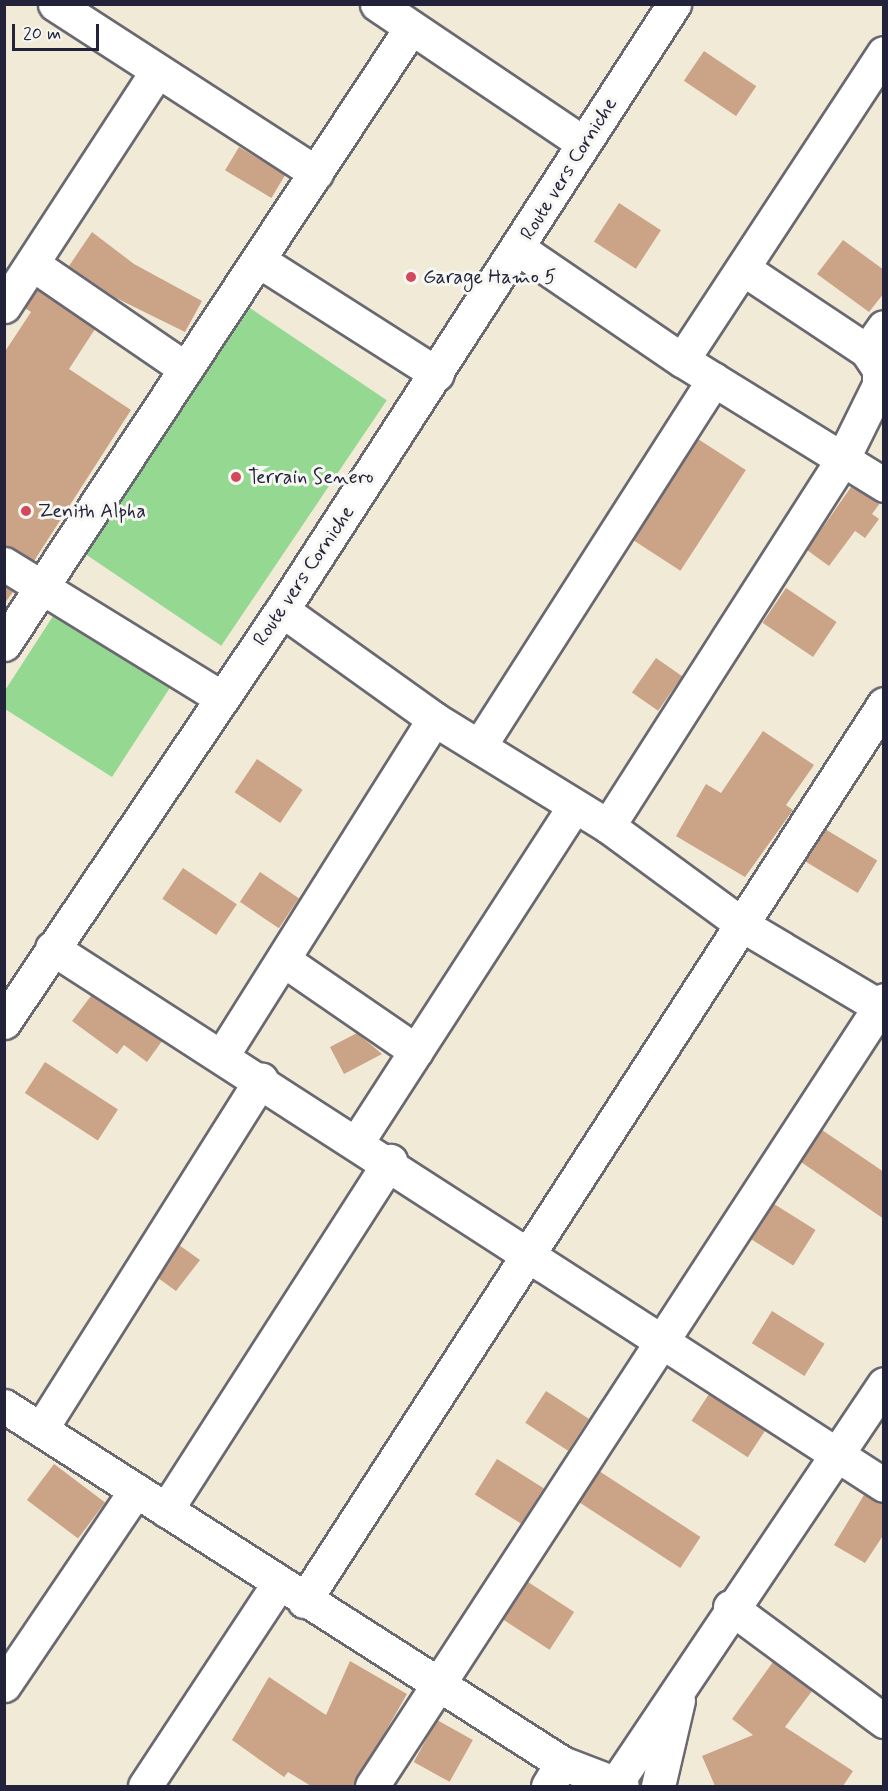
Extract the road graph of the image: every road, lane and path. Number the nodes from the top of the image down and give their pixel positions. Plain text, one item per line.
1 (55, 4) edge
2 (674, 4) edge
3 (401, 15) edge
4 (884, 53) edge
5 (157, 71) junction
6 (583, 143) junction
7 (316, 173) junction
8 (519, 249) junction
9 (258, 260) junction
10 (34, 265) junction
11 (745, 270) junction
12 (4, 306) edge
13 (875, 339) edge
14 (682, 360) junction
15 (186, 369) junction
16 (437, 374) junction
17 (714, 379) junction
18 (843, 458) junction
19 (884, 485) edge
20 (4, 564) edge
21 (42, 588) junction
22 (282, 610) junction
23 (4, 644) edge
24 (222, 698) junction
25 (884, 704) edge
26 (434, 719) junction
27 (480, 746) junction
28 (574, 806) junction
29 (608, 826) junction
30 (744, 926) junction
31 (52, 948) junction
32 (285, 961) junction
33 (882, 1005) edge
34 (4, 1022) edge
35 (416, 1051) junction
36 (223, 1054) junction
37 (261, 1079) junction
38 (357, 1142) junction
39 (390, 1161) junction
40 (525, 1253) junction
41 (661, 1340) junction
42 (884, 1384) edge
43 (4, 1406) edge
44 (41, 1429) junction
45 (837, 1454) junction
46 (884, 1485) edge
47 (136, 1490) junction
48 (166, 1510) junction
49 (292, 1592) junction
50 (730, 1607) junction
51 (436, 1684) junction
52 (682, 1684) junction
53 (4, 1685) edge
54 (884, 1721) edge
55 (566, 1776) edge
56 (618, 1785) edge
57 (145, 1786) edge
58 (372, 1786) edge
59 (658, 1786) edge

1 - 5 street
2 - 6 street, Route vers Corniche
3 - 6 street
3 - 7 street
4 - 11 street
5 - 7 street
5 - 10 street
6 - 8 street, Route vers Corniche
7 - 9 street
8 - 14 street
8 - 16 street, Route vers Corniche
9 - 15 street
9 - 16 street
10 - 12 street
10 - 15 street
11 - 13 street
11 - 14 street
13 - 18 street
14 - 17 street
15 - 21 street
16 - 22 street, Route vers Corniche
17 - 18 street
17 - 27 street
18 - 19 street
18 - 29 street
20 - 21 street
21 - 23 street
21 - 24 street
22 - 24 street, Route vers Corniche
22 - 26 street
24 - 31 street, Route vers Corniche
25 - 30 street
26 - 27 street
26 - 32 street
27 - 28 street
28 - 29 street
28 - 35 street
29 - 30 street
30 - 33 street
30 - 40 street
31 - 34 street, Route vers Corniche
31 - 36 street
32 - 35 street
32 - 36 street
33 - 41 street
35 - 38 street
36 - 37 street
37 - 38 street
37 - 44 street
38 - 39 street
39 - 40 street
39 - 48 street
40 - 41 street
40 - 49 street
41 - 45 street
41 - 51 street
42 - 45 street
43 - 44 street
44 - 47 street
45 - 46 street
45 - 50 street
47 - 48 street
47 - 53 street
48 - 49 street
49 - 51 street
49 - 57 street
50 - 52 street
50 - 54 street
51 - 55 street
51 - 58 street
52 - 56 street
52 - 59 street
55 - 56 street

